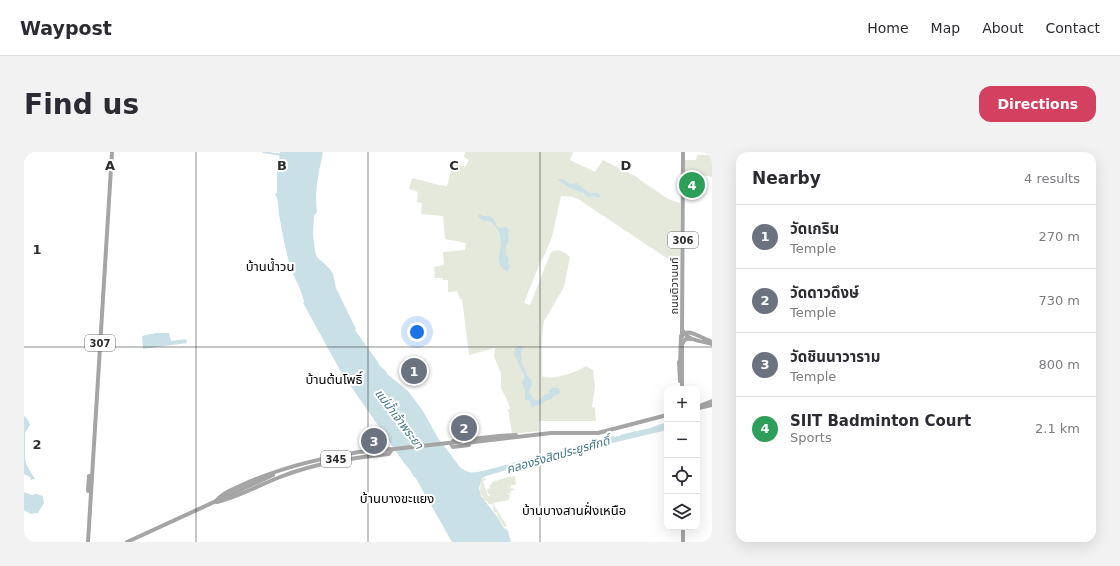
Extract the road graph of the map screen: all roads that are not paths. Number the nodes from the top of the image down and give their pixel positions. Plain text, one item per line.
1 (111, 152) edge
2 (682, 152) edge
3 (682, 326) junction
4 (687, 337) junction
5 (712, 344) edge
6 (682, 346) junction
7 (682, 374) junction
8 (682, 386) edge
9 (682, 386) edge
10 (682, 386) edge
11 (712, 403) edge
12 (700, 407) edge
13 (664, 415) edge
14 (93, 427) junction
15 (516, 437) junction
16 (342, 454) junction
17 (353, 455) junction
18 (342, 460) junction
19 (293, 468) junction
20 (302, 470) junction
21 (279, 474) junction
22 (682, 530) edge
23 (136, 540) edge
24 (88, 542) edge
25 (123, 542) edge
26 (127, 542) edge
27 (682, 542) edge

1 - 14 main road, 307
2 - 3 main road, ถนนติวานนท์ / 306
3 - 4 main road
3 - 6 main road, ถนนติวานนท์ / 306
3 - 7 main road, ถนนติวานนท์ / 306
3 - 8 main road, ถนนติวานนท์ / 306
4 - 5 main road
4 - 6 main road
5 - 7 main road, bridge
6 - 7 main road, ถนนติวานนท์ / 306
6 - 9 main road, ถนนติวานนท์ / 306
7 - 10 main road, ถนนติวานนท์ / 306
11 - 12 main road
13 - 15 main road, 345
14 - 24 main road, 307
14 - 24 main road, 307
15 - 15 main road
15 - 17 main road, 345, bridge
16 - 17 main road
16 - 18 main road
16 - 19 main road
17 - 18 main road
17 - 19 main road, 345
18 - 20 main road
19 - 20 main road
19 - 21 main road, 345
20 - 21 main road
21 - 23 main road, 345
22 - 27 main road
23 - 25 main road
23 - 26 main road, 345

